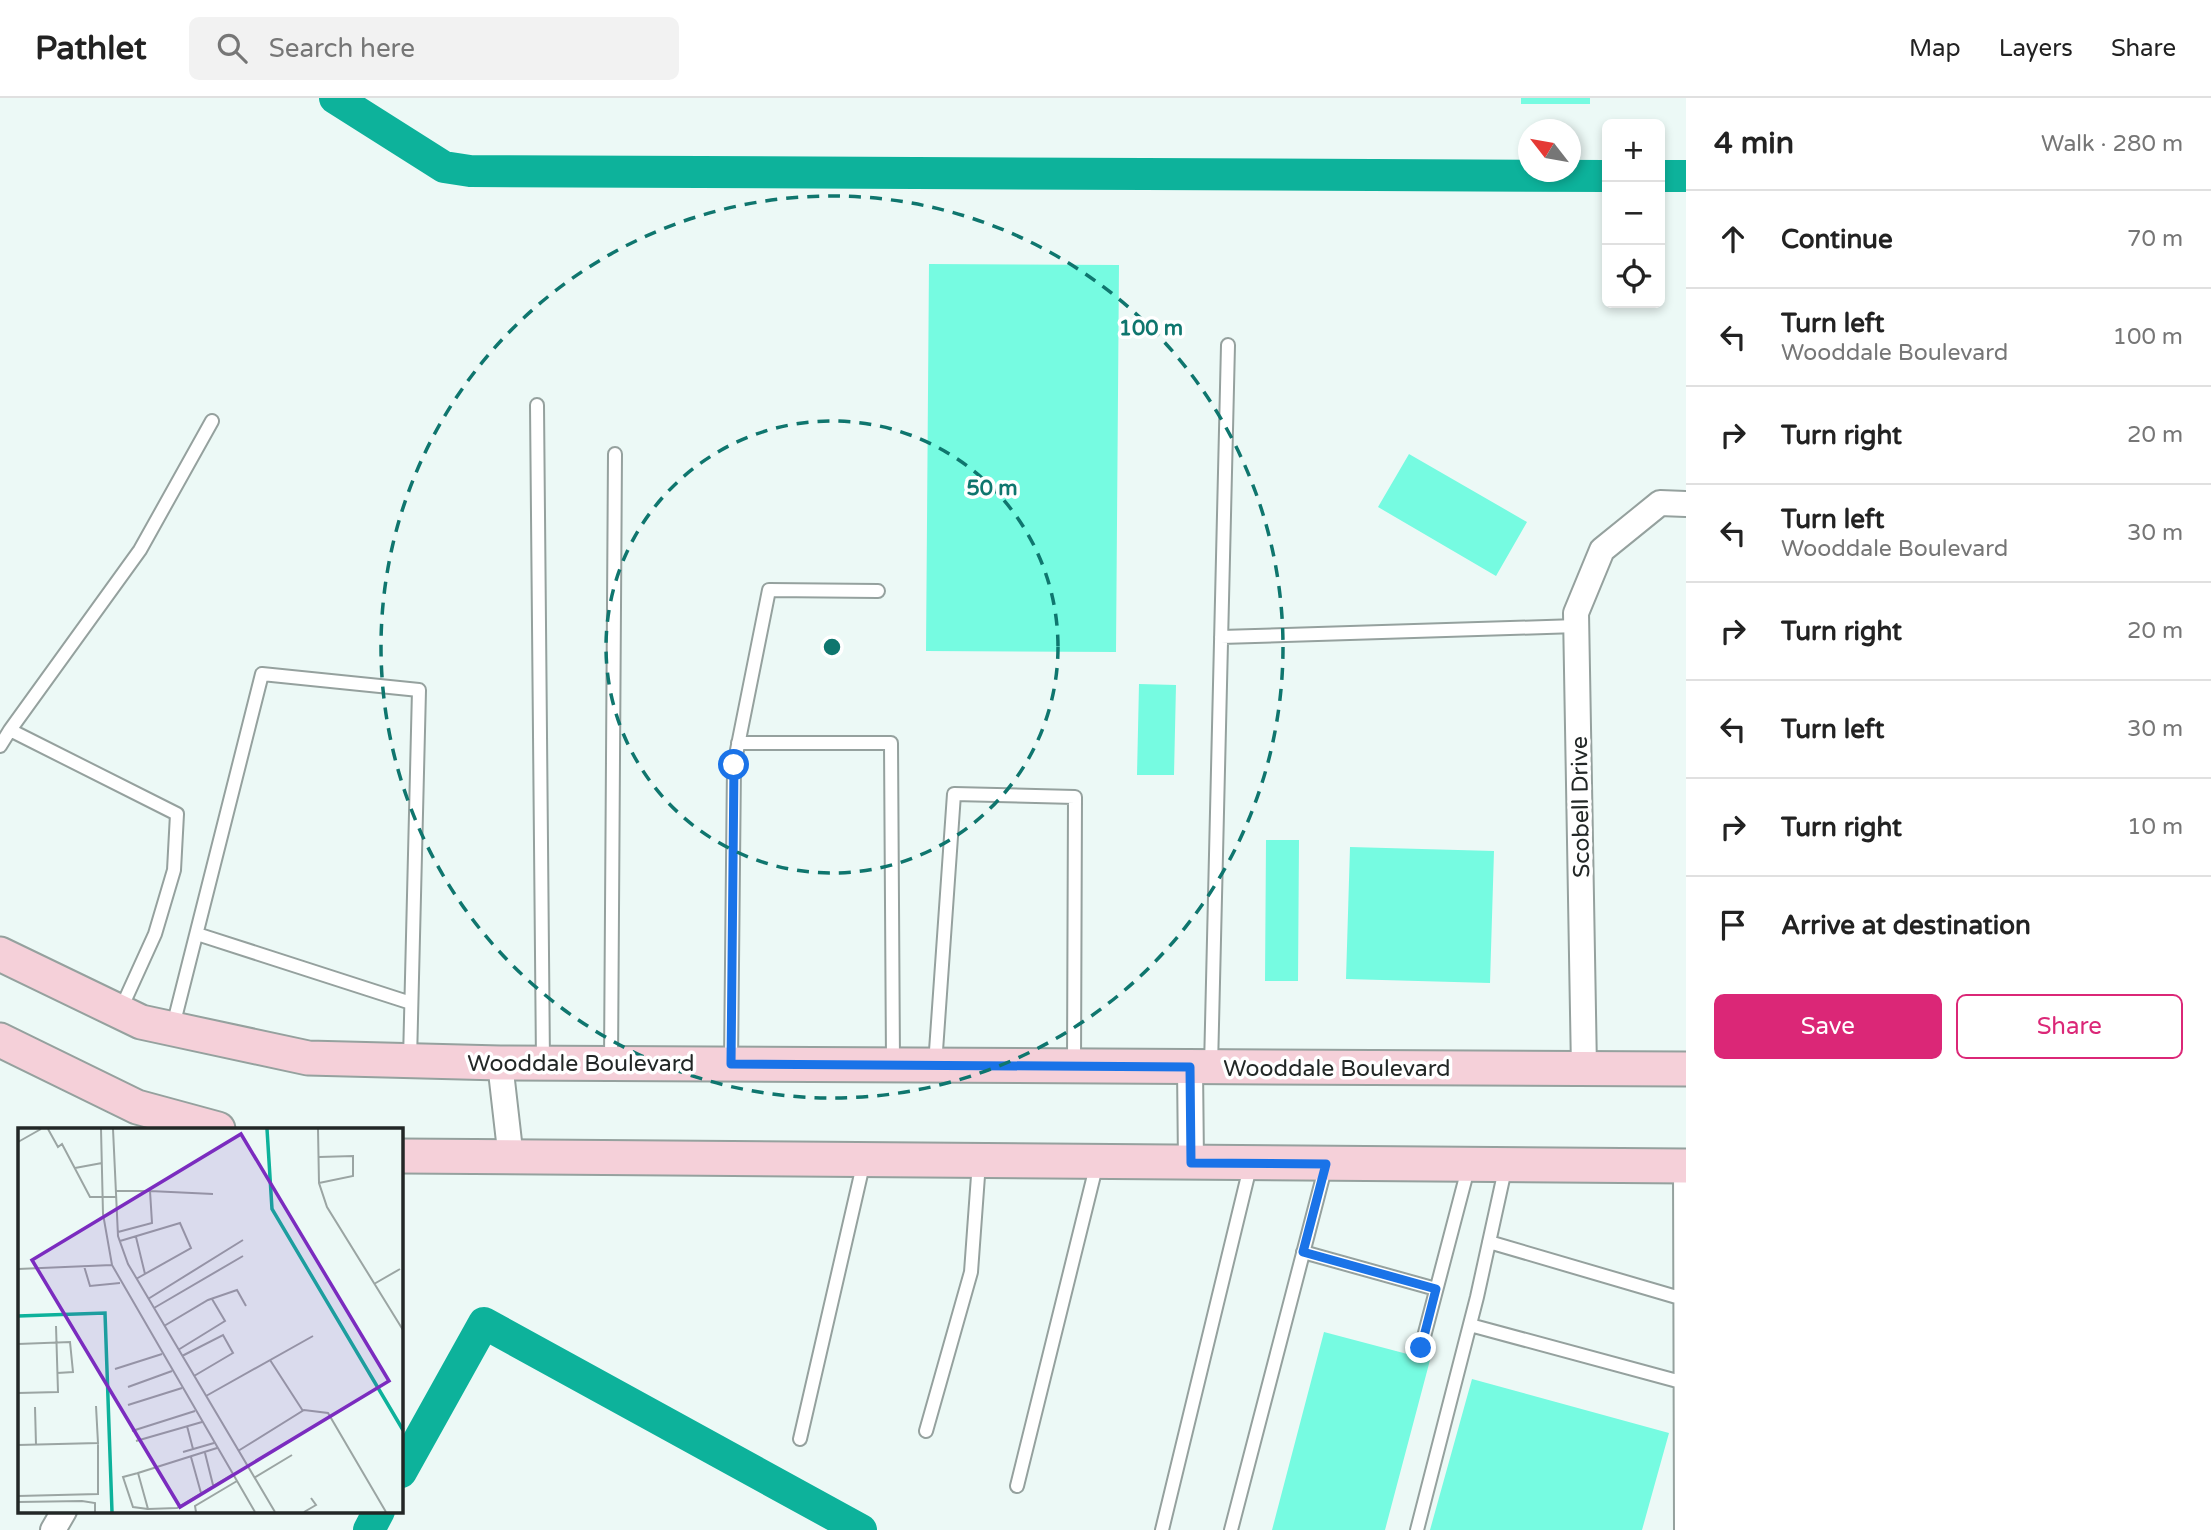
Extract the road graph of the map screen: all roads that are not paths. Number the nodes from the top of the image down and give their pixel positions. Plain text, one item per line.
1 (1228, 345) dead end
2 (537, 405) dead end
3 (212, 421) dead end
4 (615, 454) dead end
5 (1686, 503) edge
6 (878, 591) dead end
7 (1577, 625) junction
8 (1221, 637) junction
9 (10, 730) junction
10 (738, 743) junction
11 (0, 746) edge
12 (197, 934) junction
13 (0, 954) edge
14 (411, 1003) junction
15 (120, 1012) junction
16 (172, 1029) junction
17 (0, 1040) edge
18 (410, 1061) junction
19 (500, 1063) junction
20 (543, 1063) junction
21 (611, 1064) junction
22 (731, 1064) junction
23 (893, 1065) junction
24 (935, 1065) junction
25 (1074, 1066) junction
26 (1201, 1067) junction
27 (1584, 1069) junction
28 (1686, 1069) edge
29 (214, 1128) edge
30 (402, 1156) edge
31 (511, 1158) junction
32 (864, 1161) junction
33 (979, 1162) junction
34 (1097, 1162) junction
35 (1191, 1163) junction
36 (1251, 1163) junction
37 (1326, 1164) junction
38 (1469, 1165) junction
39 (1506, 1165) junction
40 (1683, 1166) edge
41 (1489, 1242) junction
42 (1303, 1252) junction
43 (1436, 1289) junction
44 (1680, 1298) junction
45 (1470, 1325) junction
46 (1421, 1348) dead end
47 (1681, 1382) junction
48 (926, 1431) dead end
49 (800, 1439) dead end
50 (1017, 1486) dead end
51 (63, 1512) edge
52 (53, 1530) edge
53 (1162, 1530) edge
54 (1231, 1530) edge
55 (1417, 1530) edge
56 (1681, 1530) edge

1 - 8 lane
2 - 20 lane
3 - 9 lane
4 - 21 lane
5 - 7 street, Scobell Drive
6 - 10 lane
7 - 8 lane
7 - 27 street, Scobell Drive
8 - 26 lane
9 - 11 lane
9 - 15 lane
10 - 22 lane
10 - 23 lane
12 - 14 lane
12 - 14 lane
12 - 16 lane
13 - 15 street, Wooddale Boulevard
14 - 18 lane
15 - 16 street, Wooddale Boulevard
16 - 18 street, Wooddale Boulevard
17 - 29 street
18 - 19 street, Wooddale Boulevard
19 - 20 street, Wooddale Boulevard
19 - 31 street
20 - 21 street, Wooddale Boulevard
21 - 22 street, Wooddale Boulevard
22 - 23 street, Wooddale Boulevard
23 - 24 street, Wooddale Boulevard
24 - 25 street, Wooddale Boulevard
24 - 25 lane
25 - 26 street, Wooddale Boulevard
26 - 27 street, Wooddale Boulevard
26 - 35 street
27 - 28 street, Wooddale Boulevard
30 - 31 street
31 - 32 street
32 - 33 street
32 - 49 lane
33 - 34 street
33 - 48 lane
34 - 35 street
34 - 50 lane
35 - 36 street
36 - 37 street
36 - 53 lane
37 - 38 street
37 - 42 lane
38 - 39 street
38 - 43 lane
39 - 40 street
39 - 41 lane
40 - 44 lane
41 - 44 lane
41 - 45 lane
42 - 43 lane
42 - 54 lane
43 - 46 lane
44 - 47 lane
45 - 47 lane
45 - 55 lane
47 - 56 lane
51 - 52 street

